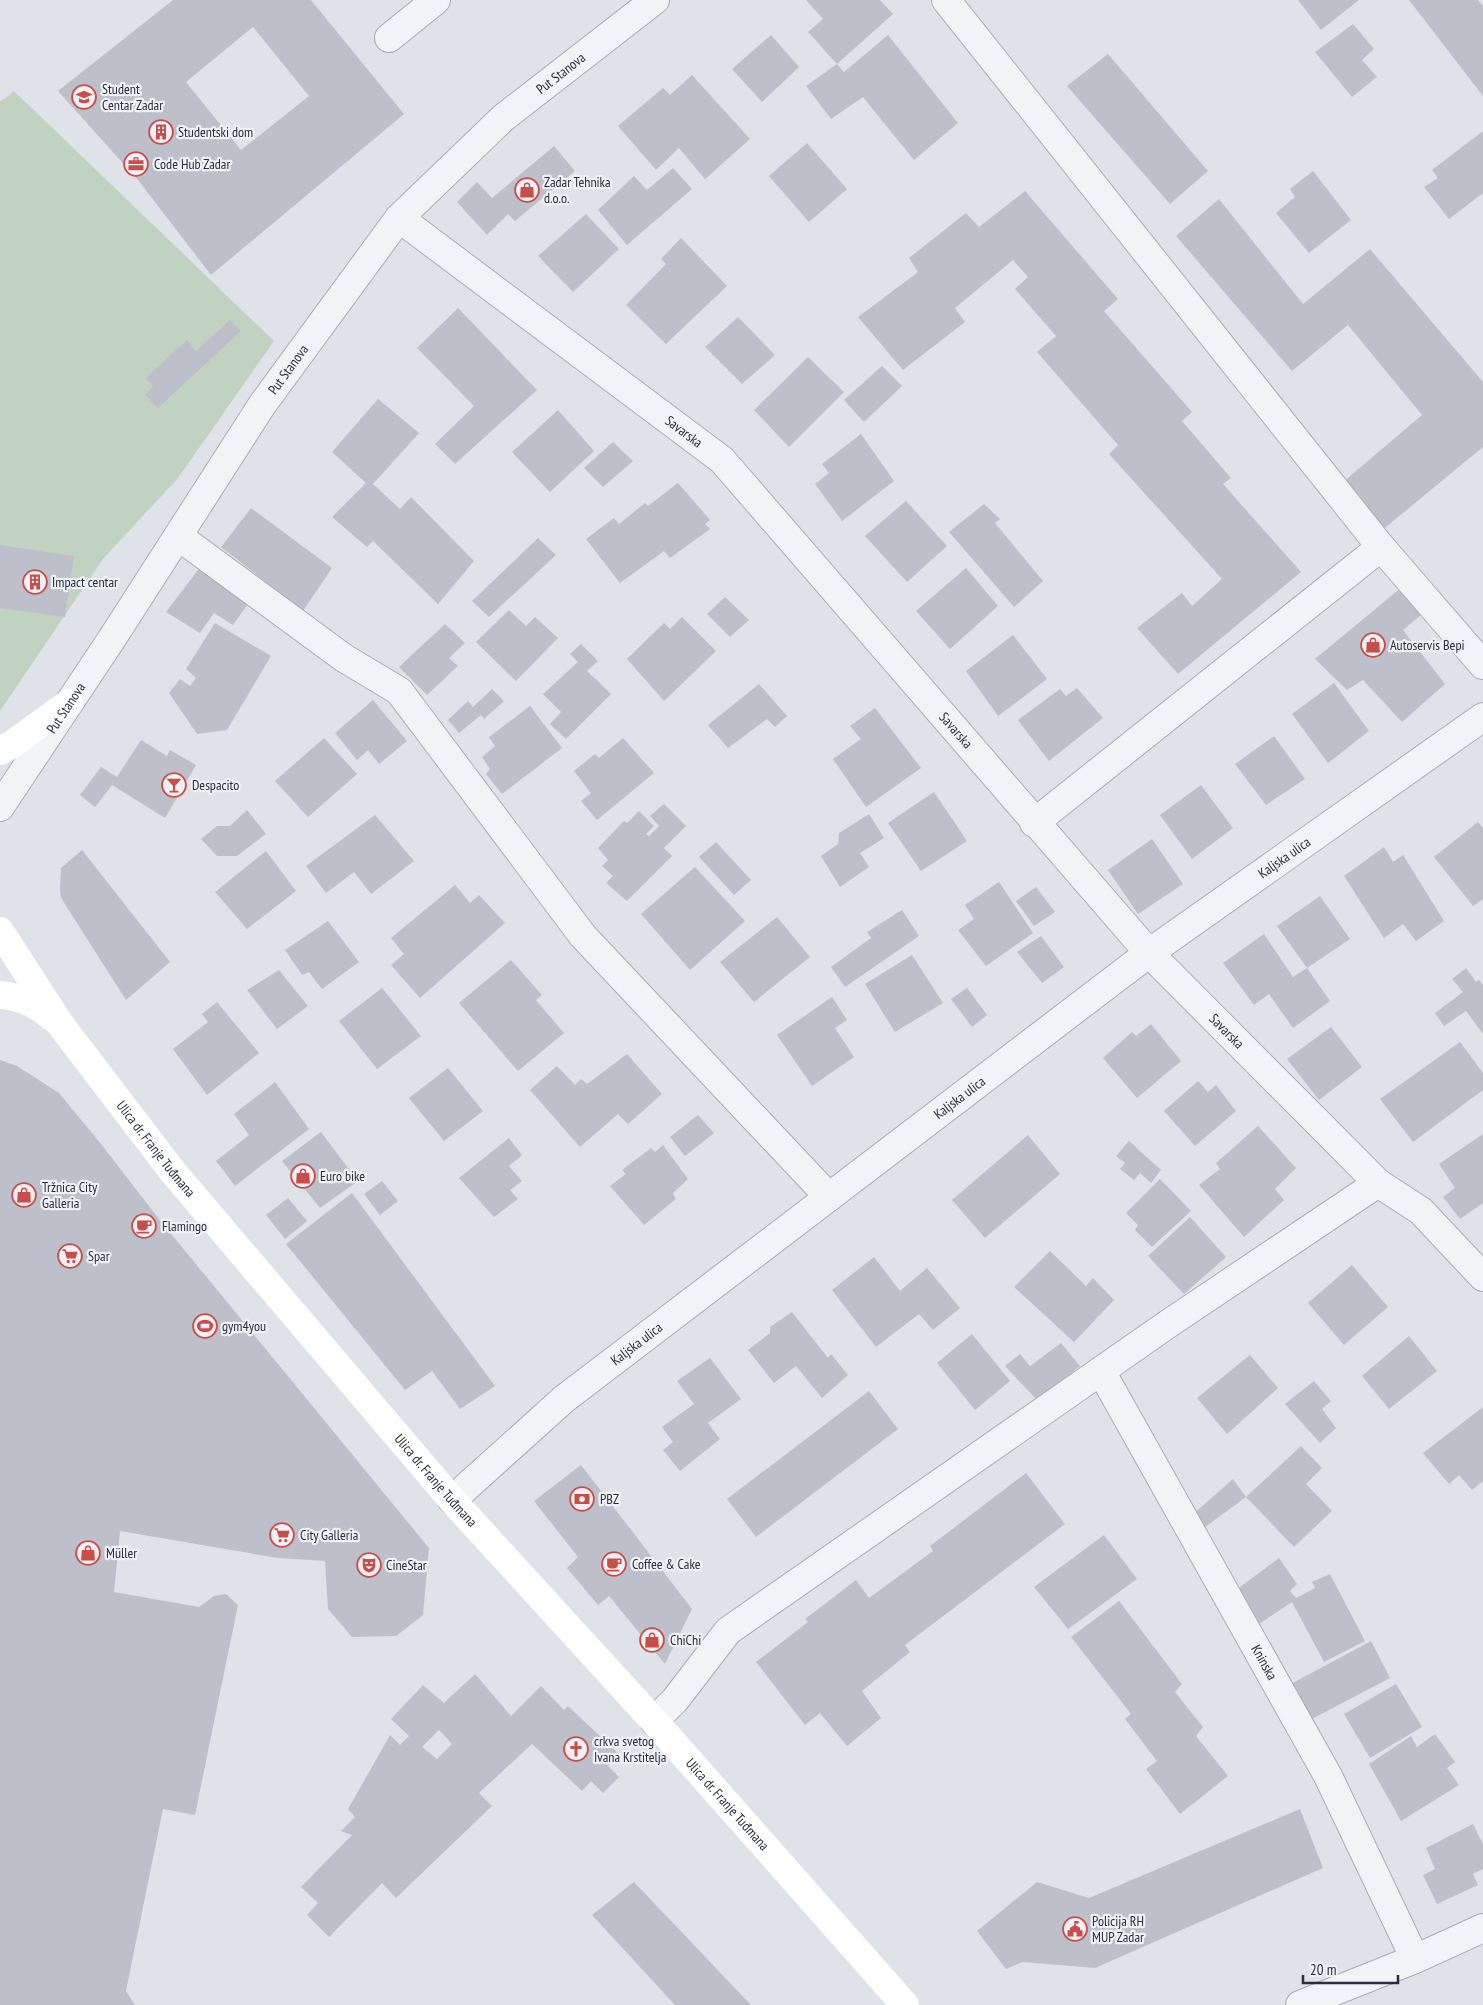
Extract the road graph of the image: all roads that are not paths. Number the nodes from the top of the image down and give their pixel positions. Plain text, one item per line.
1 (436, 0) edge
2 (655, 0) edge
3 (946, 0) edge
4 (389, 38) dead end
5 (399, 218) junction
6 (178, 536) junction
7 (1381, 547) junction
8 (1483, 665) edge
9 (69, 704) junction
10 (1483, 717) edge
11 (0, 751) edge
12 (0, 807) edge
13 (1034, 823) junction
14 (0, 931) edge
15 (1148, 953) junction
16 (0, 995) edge
17 (60, 1024) junction
18 (1378, 1183) junction
19 (829, 1197) junction
20 (1483, 1277) edge
21 (1101, 1371) junction
22 (452, 1500) junction
23 (654, 1721) junction
24 (1483, 1928) edge
25 (1415, 1959) junction
26 (885, 1994) edge
27 (905, 2005) edge
28 (1300, 2005) edge

1 - 4 street
2 - 5 street, Put Stanova
3 - 7 street
5 - 6 street, Put Stanova
5 - 13 street, Savarska
6 - 9 street, Put Stanova
6 - 19 street
7 - 8 street
7 - 13 street
9 - 11 main road
9 - 12 street, Put Stanova
10 - 15 street, Kaljska ulica
13 - 15 street, Savarska
14 - 17 main road, Ulica dr. Franje Tuđmana
15 - 18 street, Savarska
15 - 19 street, Kaljska ulica
16 - 17 main road
17 - 22 main road, Ulica dr. Franje Tuđmana
18 - 20 street, Savarska
18 - 21 street
19 - 22 street, Kaljska ulica
21 - 23 street
21 - 25 street, Kninska
22 - 23 main road, Ulica dr. Franje Tuđmana
23 - 26 main road, Ulica dr. Franje Tuđmana
24 - 25 street
25 - 28 street
26 - 27 main road, Ulica dr. Franje Tuđmana

